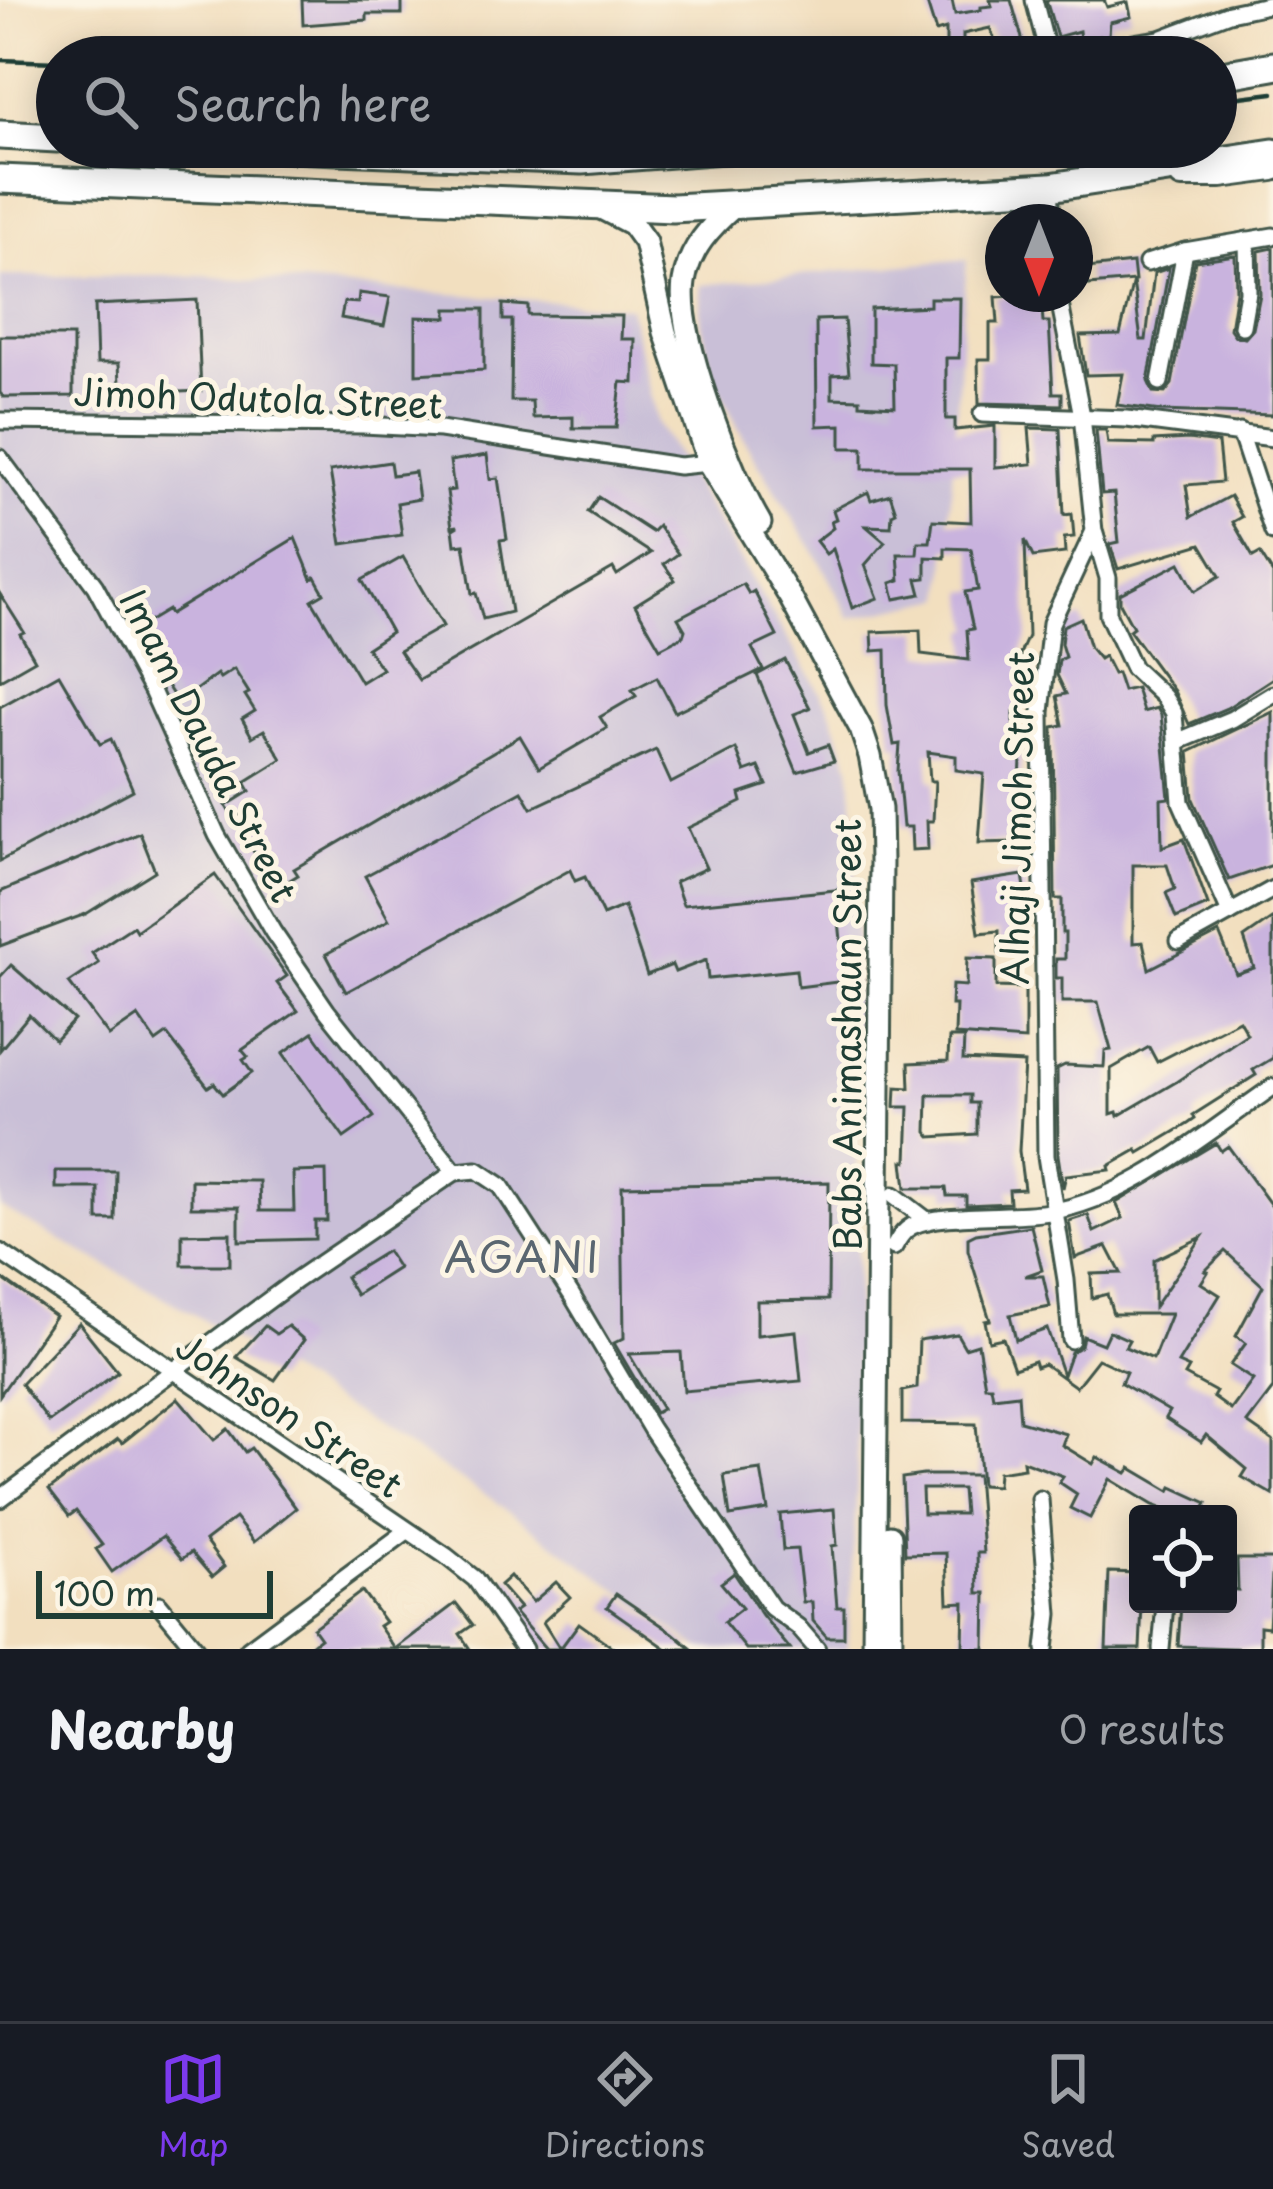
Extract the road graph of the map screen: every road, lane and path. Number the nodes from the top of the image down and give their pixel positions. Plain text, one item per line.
1 (1034, 0) edge
2 (1273, 4) edge
3 (1232, 6) edge
4 (1044, 36) edge
5 (1167, 36) edge
6 (1273, 51) edge
7 (1273, 66) edge
8 (1237, 67) edge
9 (1237, 72) edge
10 (0, 135) edge
11 (36, 137) edge
12 (1273, 153) edge
13 (1237, 159) edge
14 (1185, 168) edge
15 (1273, 168) edge
16 (1144, 175) junction
17 (0, 179) edge
18 (1050, 187) junction
19 (1051, 204) edge
20 (735, 205) junction
21 (600, 208) junction
22 (1273, 236) edge
23 (1247, 240) junction
24 (1185, 251) junction
25 (1147, 262) dead end
26 (1062, 312) edge
27 (1242, 326) dead end
28 (1160, 382) dead end
29 (982, 414) dead end
30 (1082, 416) junction
31 (0, 421) edge
32 (1240, 433) junction
33 (1273, 438) edge
34 (0, 458) edge
35 (718, 462) junction
36 (1094, 531) junction
37 (1273, 532) edge
38 (1273, 694) edge
39 (1179, 741) junction
40 (1273, 889) edge
41 (1230, 913) junction
42 (1179, 940) dead end
43 (888, 962) junction
44 (1273, 1087) edge
45 (455, 1172) junction
46 (894, 1195) junction
47 (1053, 1211) junction
48 (928, 1221) junction
49 (894, 1246) junction
50 (0, 1252) edge
51 (1071, 1340) dead end
52 (173, 1370) junction
53 (0, 1499) edge
54 (1040, 1499) dead end
55 (407, 1531) junction
56 (159, 1604) dead end
57 (1164, 1613) edge
58 (196, 1649) edge
59 (248, 1649) edge
60 (524, 1649) edge
61 (817, 1649) edge
62 (874, 1649) edge
63 (891, 1649) edge
64 (1045, 1649) edge
65 (1162, 1649) edge

1 - 4 street
2 - 3 street
3 - 5 street
6 - 8 main road
7 - 9 highway
10 - 11 highway
12 - 13 highway
14 - 16 highway
15 - 16 main road
16 - 18 highway
17 - 21 highway
18 - 19 street
18 - 20 highway
20 - 21 highway
20 - 35 main road, Babs Animashaun Street
21 - 35 main road, Babs Animashaun Street
22 - 23 street
23 - 24 street
23 - 27 street
24 - 25 street
24 - 28 street
26 - 30 street
29 - 30 street
30 - 32 street
30 - 36 street
31 - 35 street, Jimoh Odutola Street
32 - 33 street
32 - 37 street
34 - 45 street, Imam Dauda Street
35 - 43 main road, Babs Animashaun Street
36 - 39 street
36 - 47 street, Alhaji Jimoh Street
38 - 39 street
39 - 41 street
40 - 41 street
41 - 42 street
43 - 46 main road, Babs Animashaun Street
43 - 62 main road, Babs Animashaun Street
44 - 47 street
45 - 52 street
45 - 61 street, Imam Dauda Street
46 - 48 street
46 - 49 main road, Babs Animashaun Street
47 - 48 street
47 - 51 street, Alhaji Jimoh Street
48 - 49 street
49 - 63 main road, Babs Animashaun Street
50 - 52 street, Johnson Street
52 - 53 street
52 - 55 street, Johnson Street
54 - 64 street
55 - 59 street
55 - 60 street, Johnson Street
56 - 58 street
57 - 65 street

